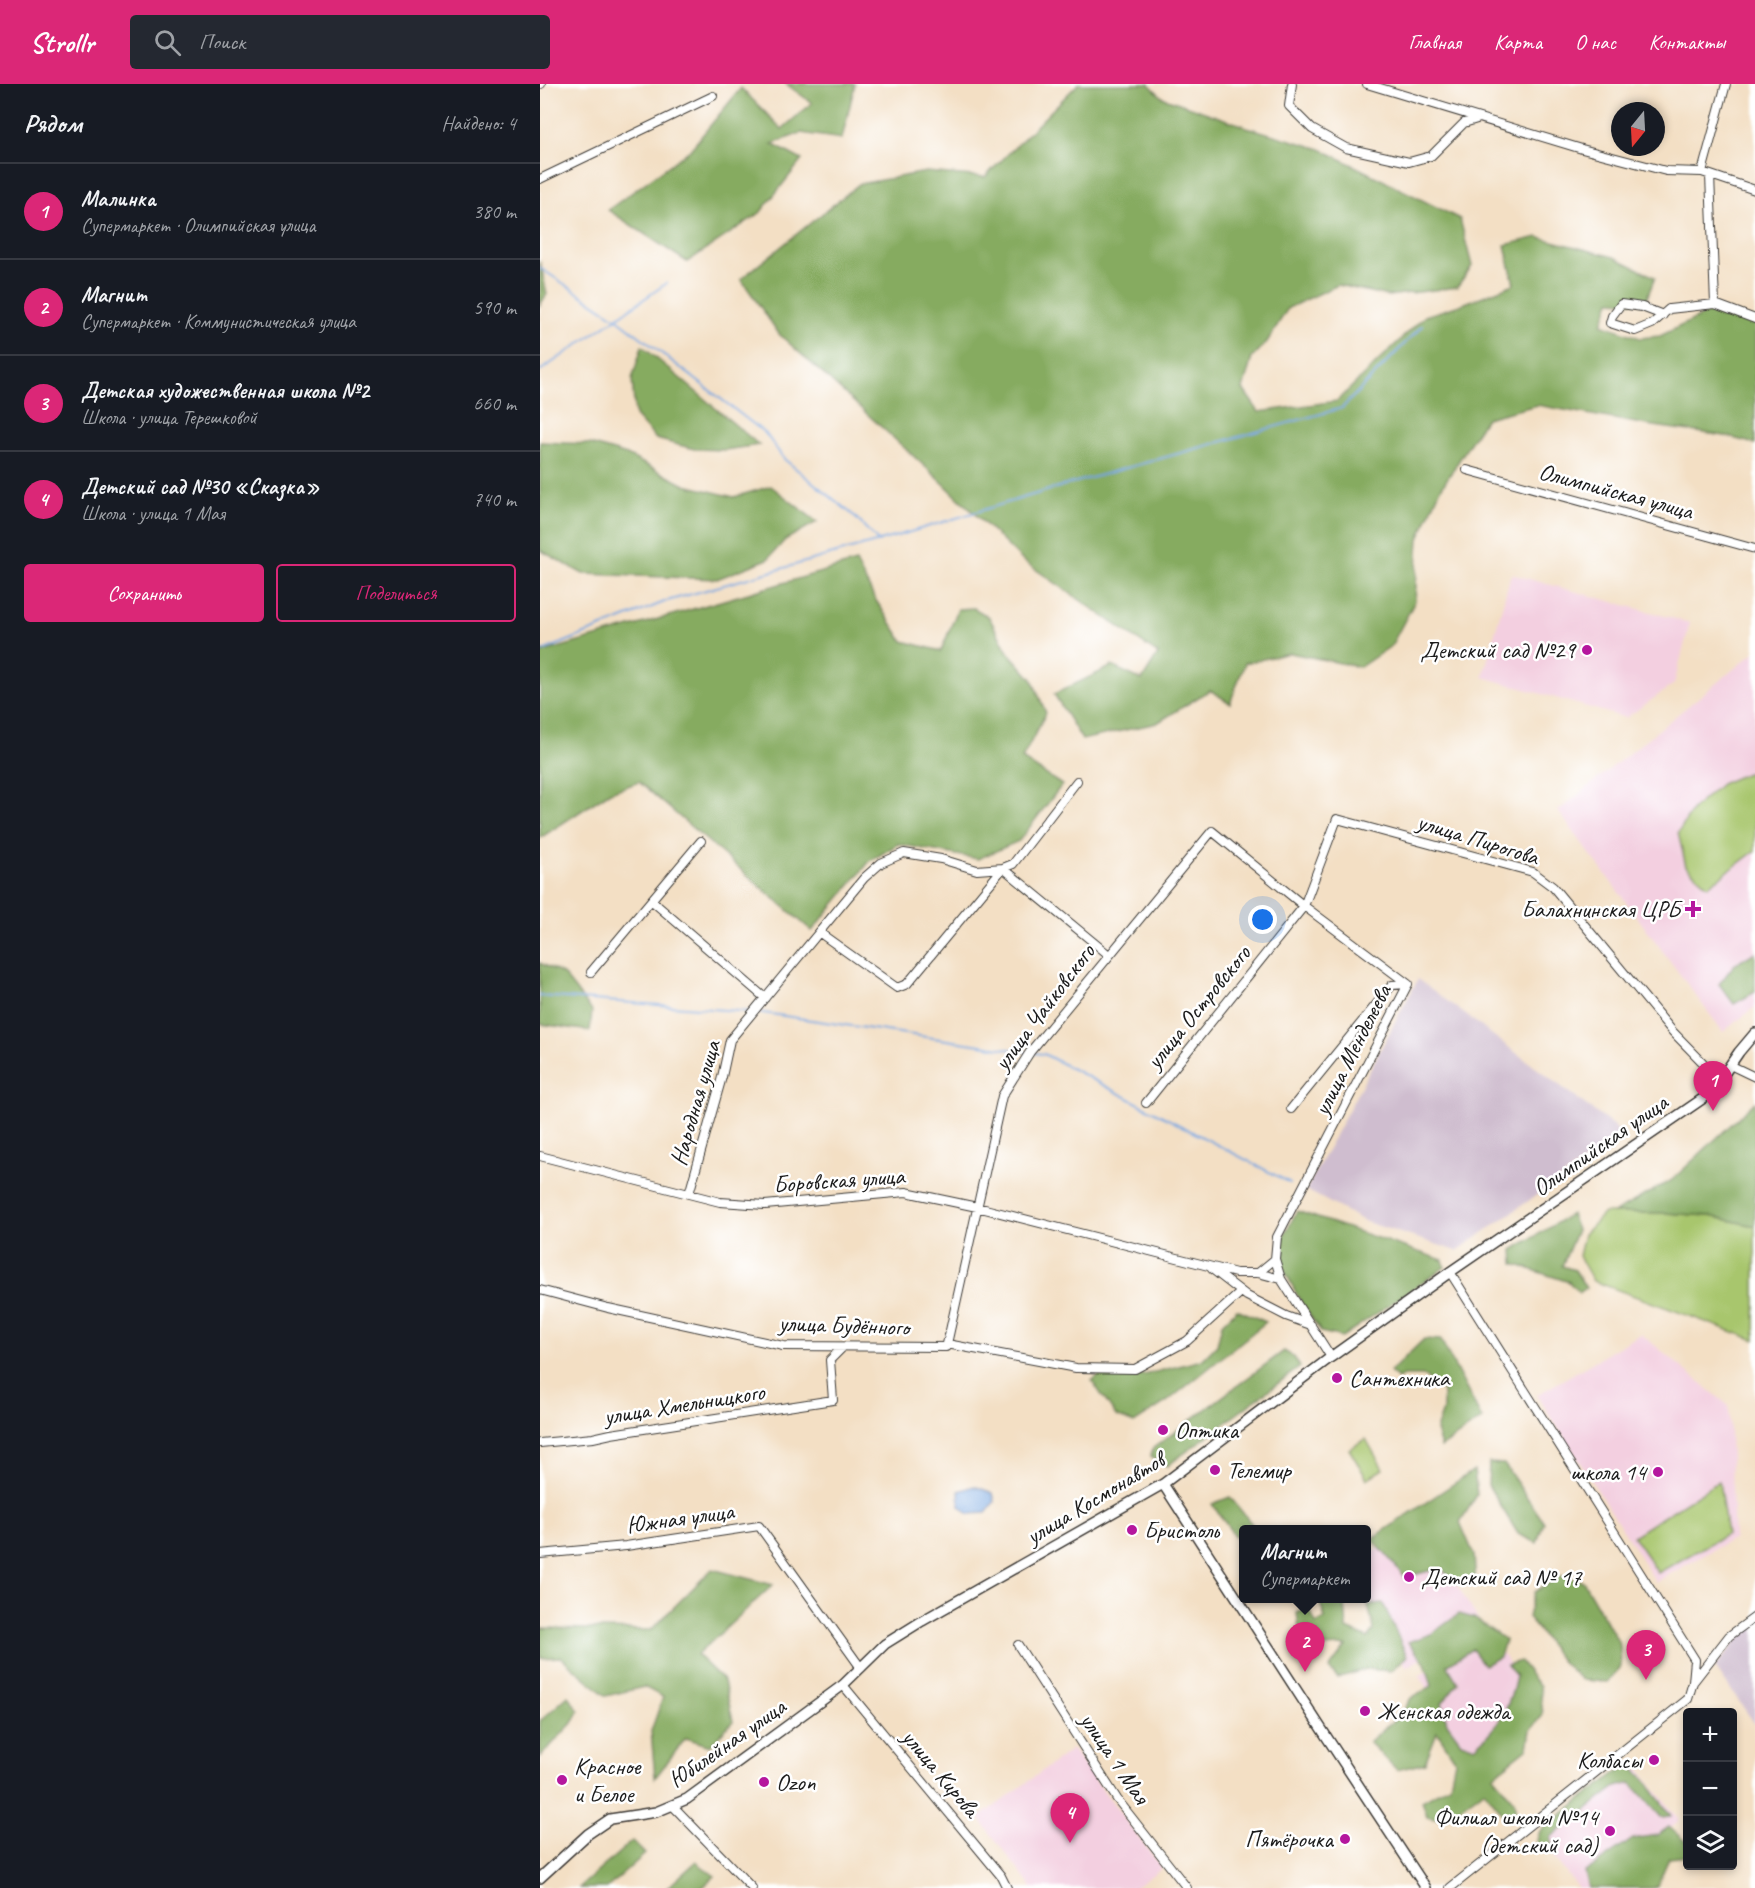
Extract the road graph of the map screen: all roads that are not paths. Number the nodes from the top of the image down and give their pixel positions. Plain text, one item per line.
1 (1292, 84) edge
2 (1367, 84) edge
3 (1726, 84) edge
4 (713, 96) dead end
5 (1479, 118) junction
6 (1706, 173) junction
7 (540, 179) edge
8 (1755, 190) edge
9 (1714, 304) junction
10 (1663, 315) junction
11 (1755, 319) edge
12 (1467, 470) dead end
13 (1755, 548) edge
14 (1077, 781) dead end
15 (700, 841) dead end
16 (1003, 868) junction
17 (652, 901) junction
18 (1304, 906) junction
19 (820, 933) junction
20 (1109, 955) junction
21 (591, 972) dead end
22 (1408, 984) junction
23 (765, 998) junction
24 (1755, 1034) edge
25 (1730, 1065) junction
26 (1755, 1077) edge
27 (1720, 1080) junction
28 (1146, 1103) dead end
29 (1291, 1109) dead end
30 (540, 1156) edge
31 (689, 1194) junction
32 (977, 1207) junction
33 (1275, 1259) junction
34 (1209, 1266) junction
35 (1450, 1272) junction
36 (1258, 1273) junction
37 (1281, 1279) junction
38 (540, 1290) edge
39 (1241, 1292) junction
40 (1311, 1325) junction
41 (946, 1344) junction
42 (843, 1347) junction
43 (1331, 1357) junction
44 (540, 1443) edge
45 (1163, 1484) junction
46 (540, 1554) edge
47 (1239, 1601) edge
48 (1240, 1603) edge
49 (1755, 1617) edge
50 (1018, 1645) dead end
51 (861, 1668) junction
52 (1693, 1682) junction
53 (843, 1686) junction
54 (672, 1805) junction
55 (540, 1878) edge
56 (752, 1888) edge
57 (1007, 1888) edge
58 (1187, 1888) edge
59 (1426, 1888) edge
60 (1450, 1888) edge

1 - 5 street
2 - 5 street
3 - 6 street
4 - 7 street
5 - 6 street
6 - 8 street
6 - 9 street
9 - 10 street
9 - 11 street
10 - 10 street
12 - 13 street, Олимпийская улица
14 - 16 street
15 - 17 street
16 - 19 street, Народная улица
16 - 19 street
16 - 20 street
17 - 21 street
17 - 23 street
18 - 20 street, улица Чайковского
18 - 22 street
18 - 27 street, улица Пирогова
18 - 28 street, улица Островского
19 - 23 street, Народная улица
20 - 32 street, улица Чайковского
22 - 29 street, улица Менделеева
22 - 33 street, улица Менделеева
23 - 31 street, Народная улица
24 - 25 street, Олимпийская улица
25 - 26 street
25 - 27 street, Олимпийская улица
27 - 35 street, Олимпийская улица
30 - 31 street, Боровская улица
31 - 32 street, Боровская улица
32 - 34 street, Боровская улица
32 - 41 street, улица Чайковского
33 - 36 street
33 - 37 street, улица Менделеева
34 - 36 street, Боровская улица
34 - 39 street, Боровская улица
35 - 43 street, улица Космонавтов
35 - 52 street
36 - 37 street, Боровская улица
37 - 40 street
38 - 42 street, улица Будённого
39 - 40 street, Боровская улица
39 - 41 street, улица Будённого
40 - 43 street
41 - 42 street, улица Будённого
42 - 44 street, улица Хмельницкого
43 - 45 street, улица Космонавтов
45 - 47 street
45 - 51 street, улица Космонавтов
46 - 51 street, Южная улица
48 - 59 street
49 - 52 street
50 - 58 street, улица 1 Мая
51 - 53 street, улица Космонавтов
52 - 60 street
53 - 54 street, Юбилейная улица
53 - 57 street, улица Кирова
54 - 55 street, Юбилейная улица
54 - 56 street

